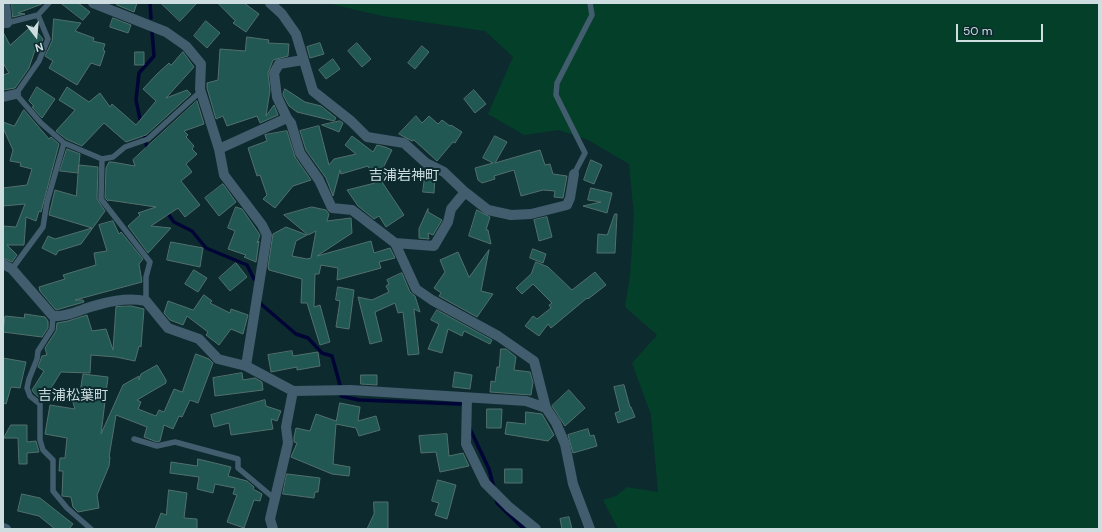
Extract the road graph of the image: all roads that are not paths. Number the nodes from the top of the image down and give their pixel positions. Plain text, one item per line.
1 (4, 3) edge
2 (49, 3) edge
3 (93, 3) edge
4 (270, 3) edge
5 (590, 3) edge
6 (38, 15) junction
7 (5, 25) edge
8 (303, 60) junction
9 (201, 91) junction
10 (16, 94) junction
11 (3, 97) edge
12 (287, 118) junction
13 (64, 143) junction
14 (219, 149) junction
15 (102, 159) junction
16 (574, 174) joint
17 (465, 192) junction
18 (395, 243) junction
19 (7, 266) edge
20 (146, 301) junction
21 (53, 316) junction
22 (246, 366) junction
23 (293, 391) junction
24 (467, 398) junction
25 (546, 408) junction
26 (134, 439) dead end
27 (275, 499) junction
28 (3, 528) edge
29 (6, 529) edge
30 (91, 529) edge
31 (273, 529) edge
32 (536, 529) edge
33 (590, 529) edge

1 - 7 street
2 - 6 lane
3 - 9 street
4 - 8 street
5 - 16 lane
6 - 7 lane
6 - 10 lane
8 - 12 street
8 - 17 street
9 - 14 street
9 - 15 lane
10 - 11 street
10 - 13 lane
12 - 14 street
12 - 18 street
13 - 15 lane
13 - 19 lane
14 - 22 street
15 - 20 lane
16 - 17 street
17 - 18 street
18 - 25 street
19 - 21 street
20 - 21 street
20 - 22 street
21 - 30 lane
22 - 23 street
23 - 24 street
23 - 27 street
24 - 25 street
24 - 32 street
25 - 33 street
26 - 27 lane
27 - 31 street
28 - 29 street

